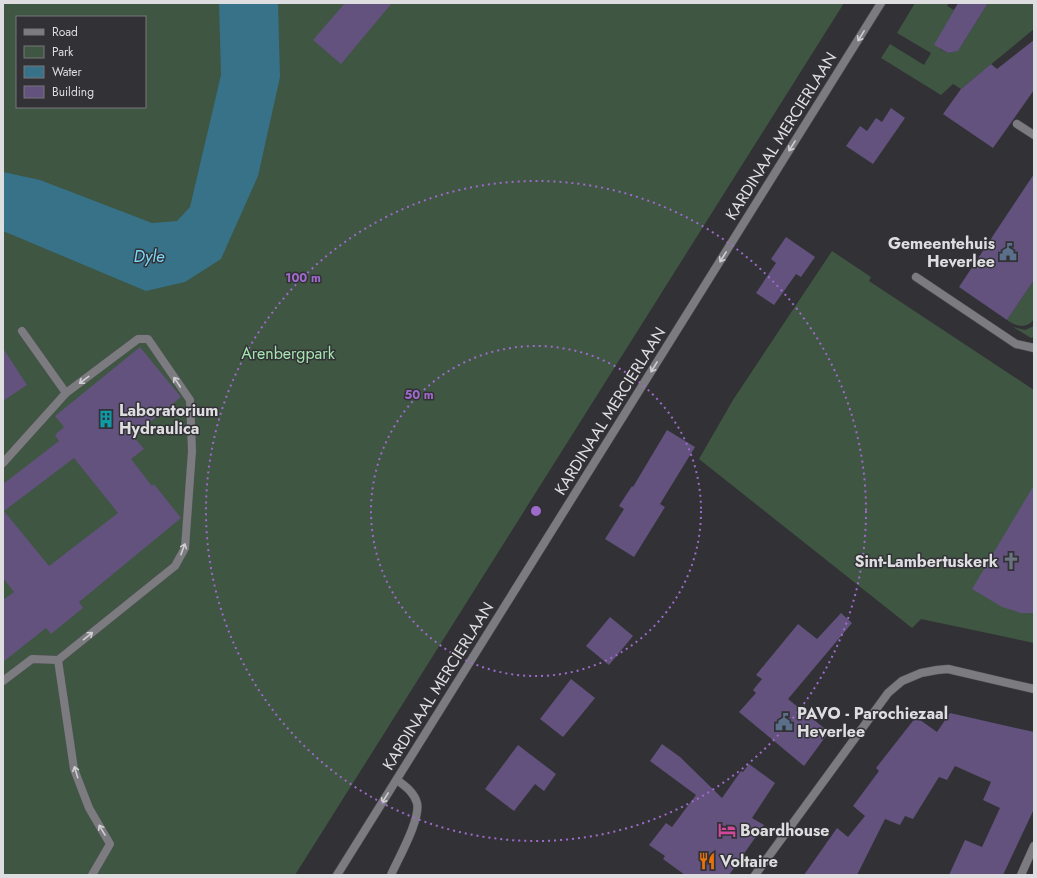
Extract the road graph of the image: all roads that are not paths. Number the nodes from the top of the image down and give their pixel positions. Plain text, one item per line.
1 (881, 3) edge
2 (1017, 124) dead end
3 (1034, 135) edge
4 (916, 277) dead end
5 (22, 331) dead end
6 (1034, 348) edge
7 (66, 393) junction
8 (3, 463) edge
9 (58, 660) junction
10 (3, 682) edge
11 (1034, 689) edge
12 (397, 780) junction
13 (1034, 846) edge
14 (92, 875) edge
15 (338, 875) edge
16 (391, 875) edge
17 (755, 875) edge
18 (1021, 875) edge

1 -> 12 street, KARDINAAL MERCIERLAAN
2 - 3 street
4 - 6 street
5 - 7 street
7 - 8 street
9 -> 7 street
9 - 10 street
14 -> 9 street
11 - 17 street
12 -> 15 street, KARDINAAL MERCIERLAAN
12 - 16 street
13 - 18 street

